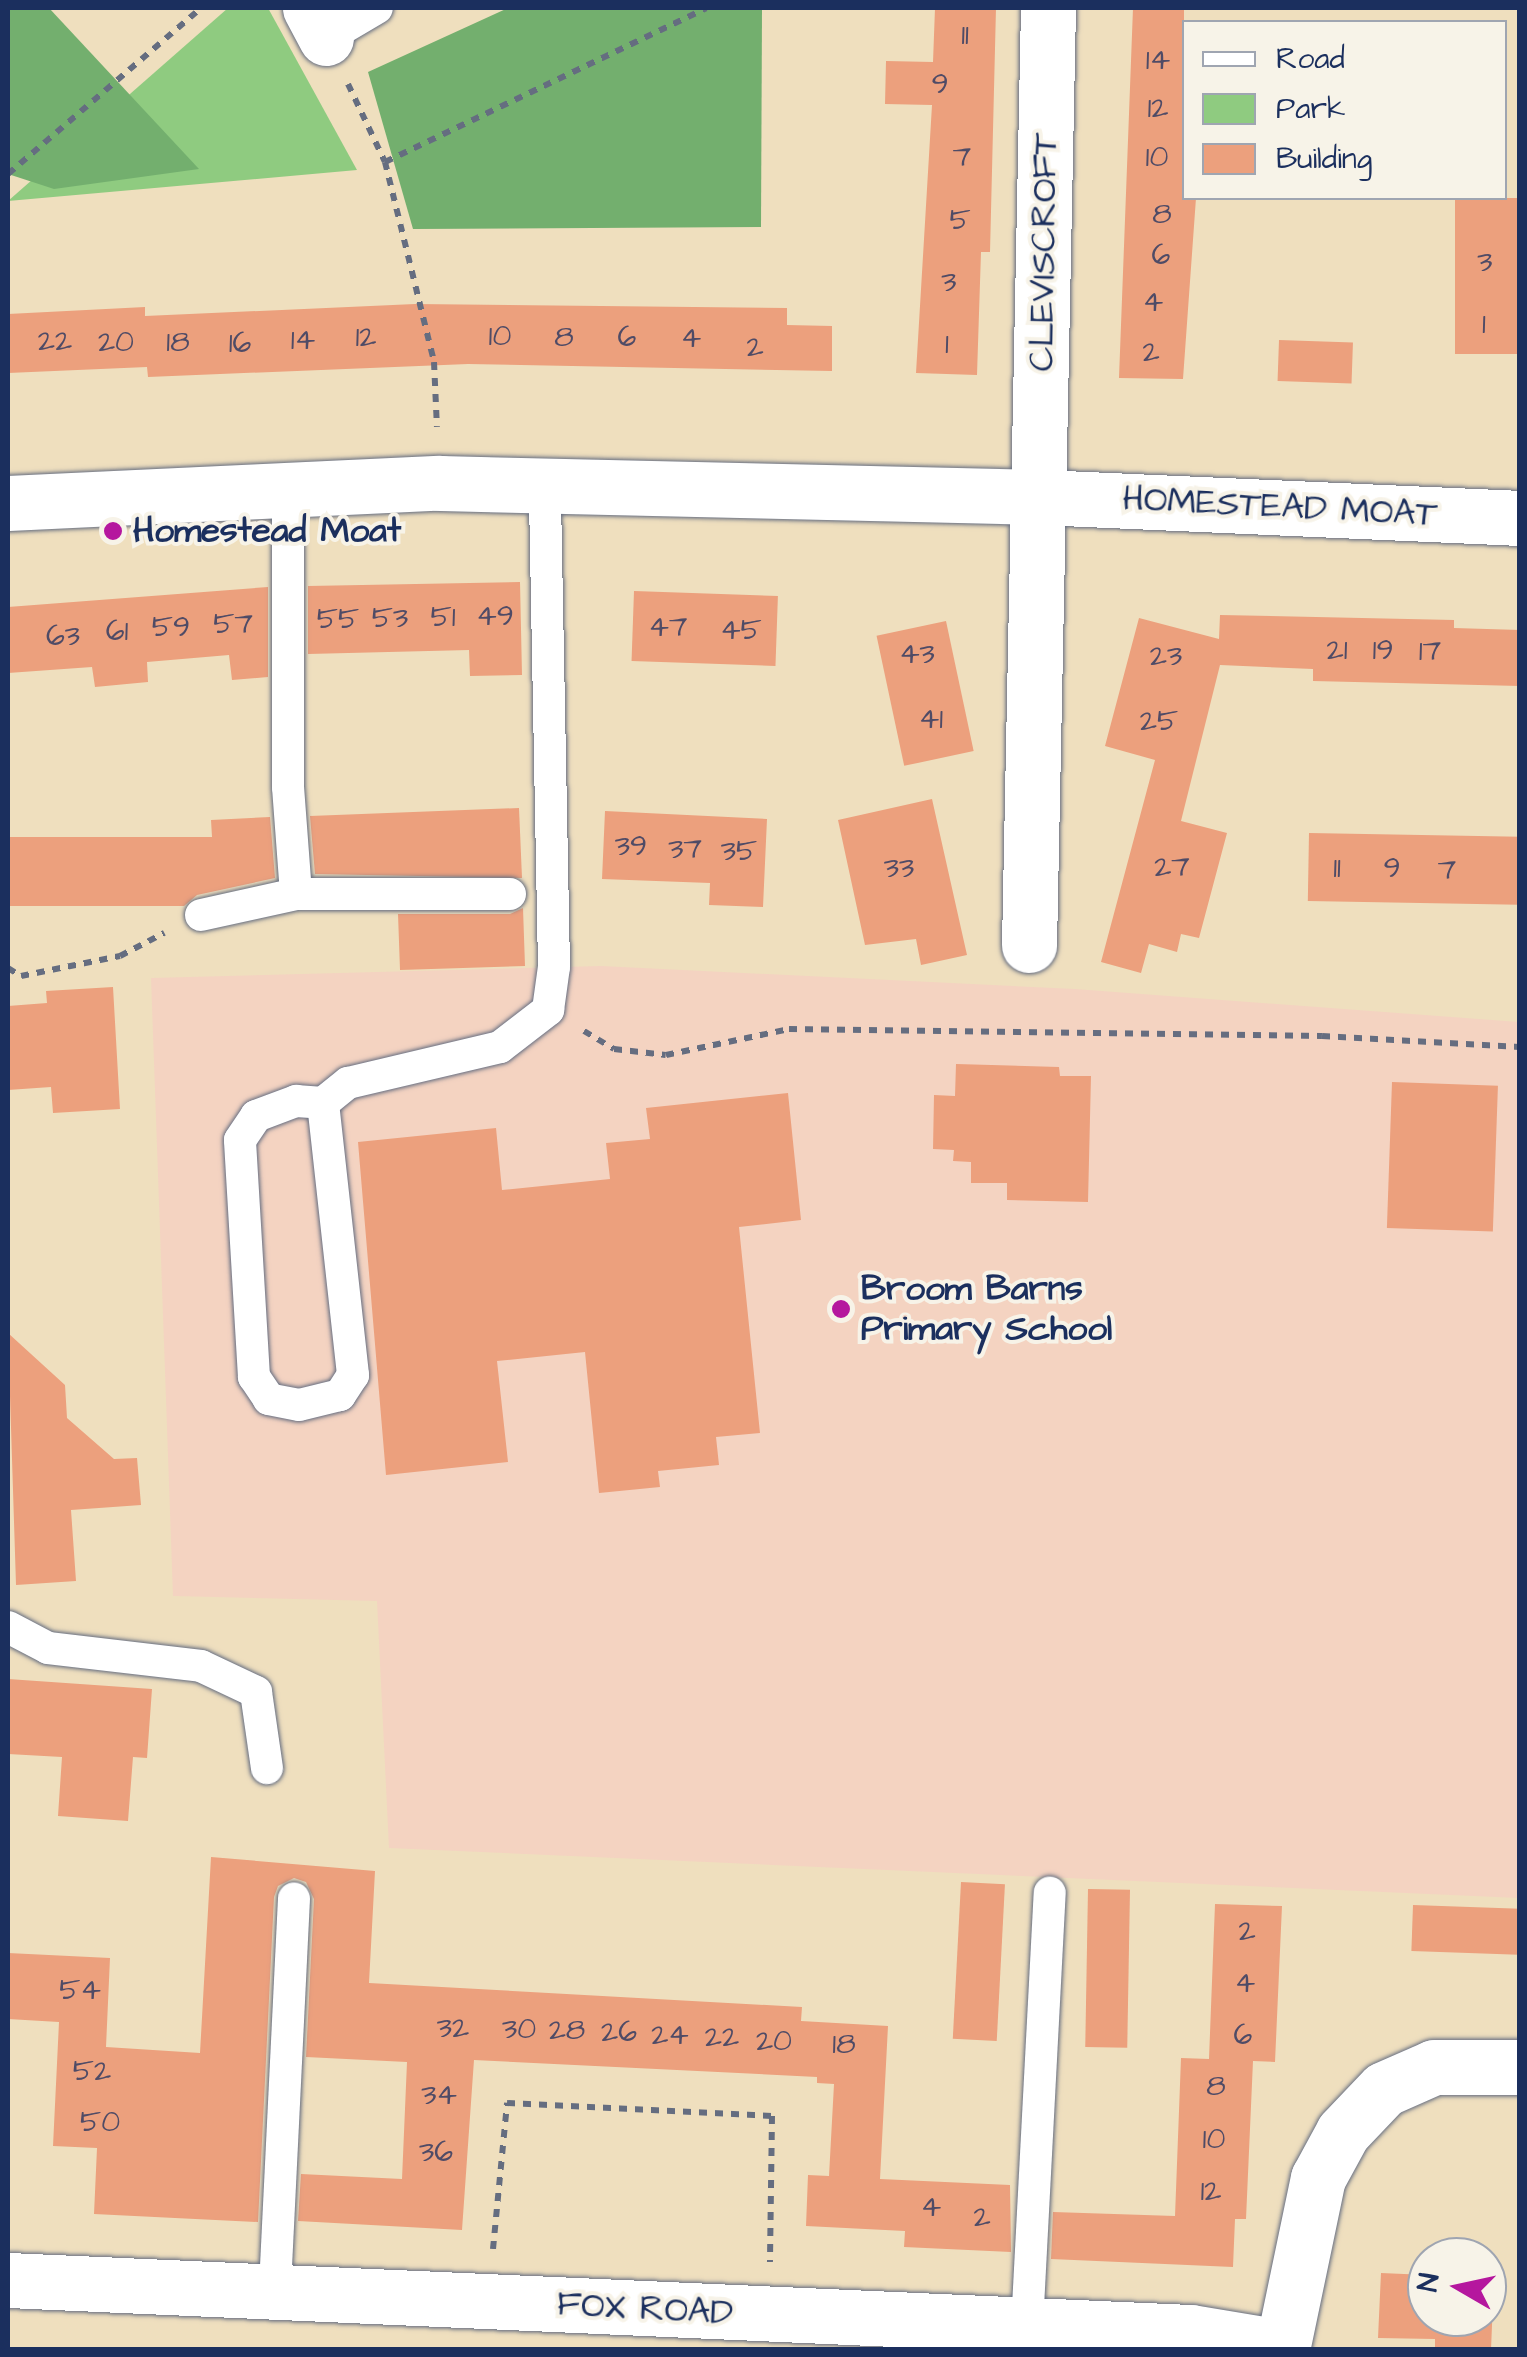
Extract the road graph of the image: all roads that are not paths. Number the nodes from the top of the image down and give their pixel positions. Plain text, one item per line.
1 (376, 8) edge
2 (1048, 8) edge
3 (318, 22) edge
4 (545, 485) junction
5 (288, 488) junction
6 (1040, 497) junction
7 (8, 503) edge
8 (1520, 518) edge
9 (296, 894) junction
10 (510, 894) dead end
11 (201, 915) road end
12 (1030, 944) dead end
13 (323, 1103) junction
14 (8, 1626) edge
15 (267, 1768) dead end
16 (1050, 1893) dead end
17 (294, 1898) dead end
18 (1520, 2066) edge
19 (8, 2280) edge
20 (275, 2287) junction
21 (1026, 2326) junction
22 (1282, 2348) edge

1 - 3 lane
2 - 6 street, CLEVISCROFT
4 - 5 street, HOMESTEAD MOAT
4 - 6 street, HOMESTEAD MOAT
4 - 13 lane
5 - 7 street, HOMESTEAD MOAT
5 - 9 lane
6 - 8 street, HOMESTEAD MOAT
6 - 12 street
9 - 10 lane
9 - 11 lane
13 - 13 lane
14 - 15 lane
16 - 21 lane
17 - 20 lane
18 - 22 street
19 - 20 street, FOX ROAD
20 - 21 street, FOX ROAD
21 - 22 street, FOX ROAD

